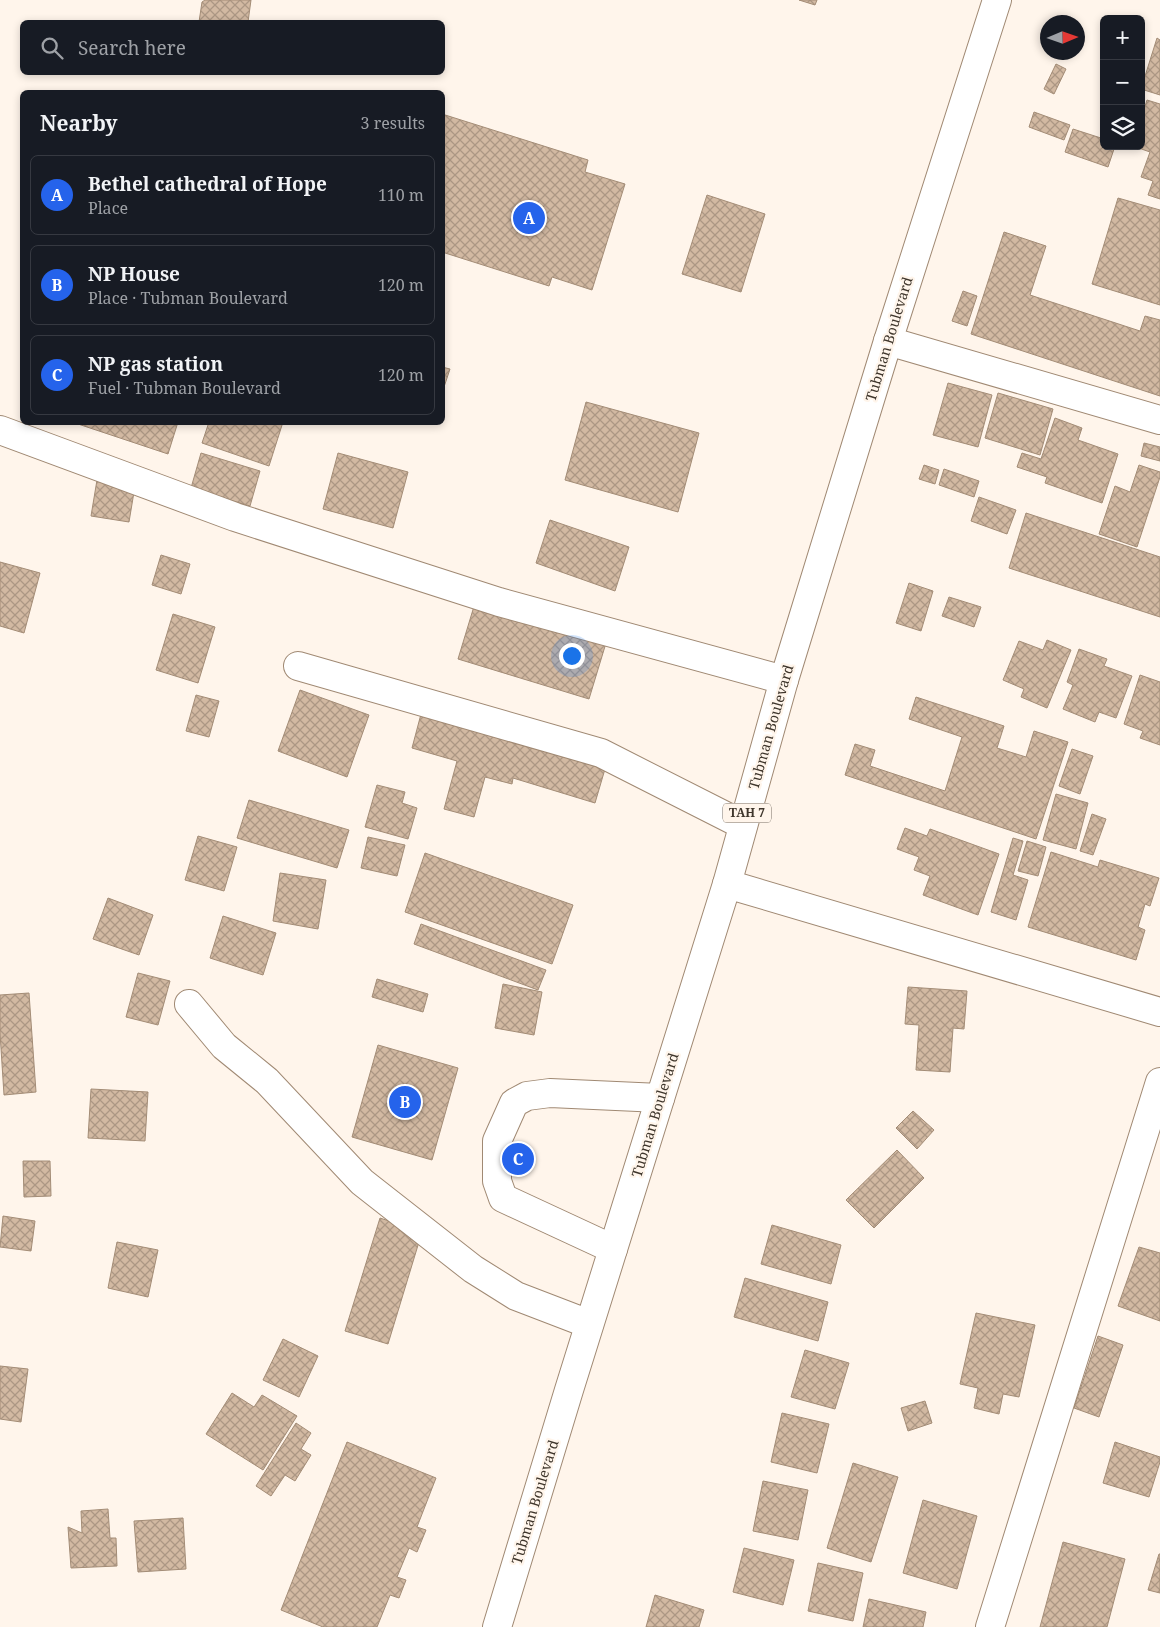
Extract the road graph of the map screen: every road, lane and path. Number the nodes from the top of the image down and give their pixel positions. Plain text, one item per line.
1 (997, 0) edge
2 (888, 341) junction
3 (1160, 420) edge
4 (0, 430) edge
5 (298, 666) dead end
6 (784, 680) junction
7 (743, 825) junction
8 (727, 884) junction
9 (189, 1004) dead end
10 (1160, 1012) edge
11 (1160, 1082) edge
12 (660, 1098) junction
13 (613, 1248) junction
14 (590, 1324) junction
15 (498, 1627) edge
16 (990, 1627) edge

1 - 2 main road, Tubman Boulevard / TAH 7
2 - 3 main road
2 - 6 main road, Tubman Boulevard / TAH 7
4 - 6 main road
5 - 7 main road
6 - 7 main road, Tubman Boulevard / TAH 7
7 - 8 main road, Tubman Boulevard / TAH 7
8 - 10 main road
8 - 12 main road, Tubman Boulevard / TAH 7
9 - 14 main road
11 - 16 main road
12 - 13 main road, Tubman Boulevard / TAH 7
12 - 13 main road
13 - 14 main road, Tubman Boulevard / TAH 7
14 - 15 main road, Tubman Boulevard / TAH 7

